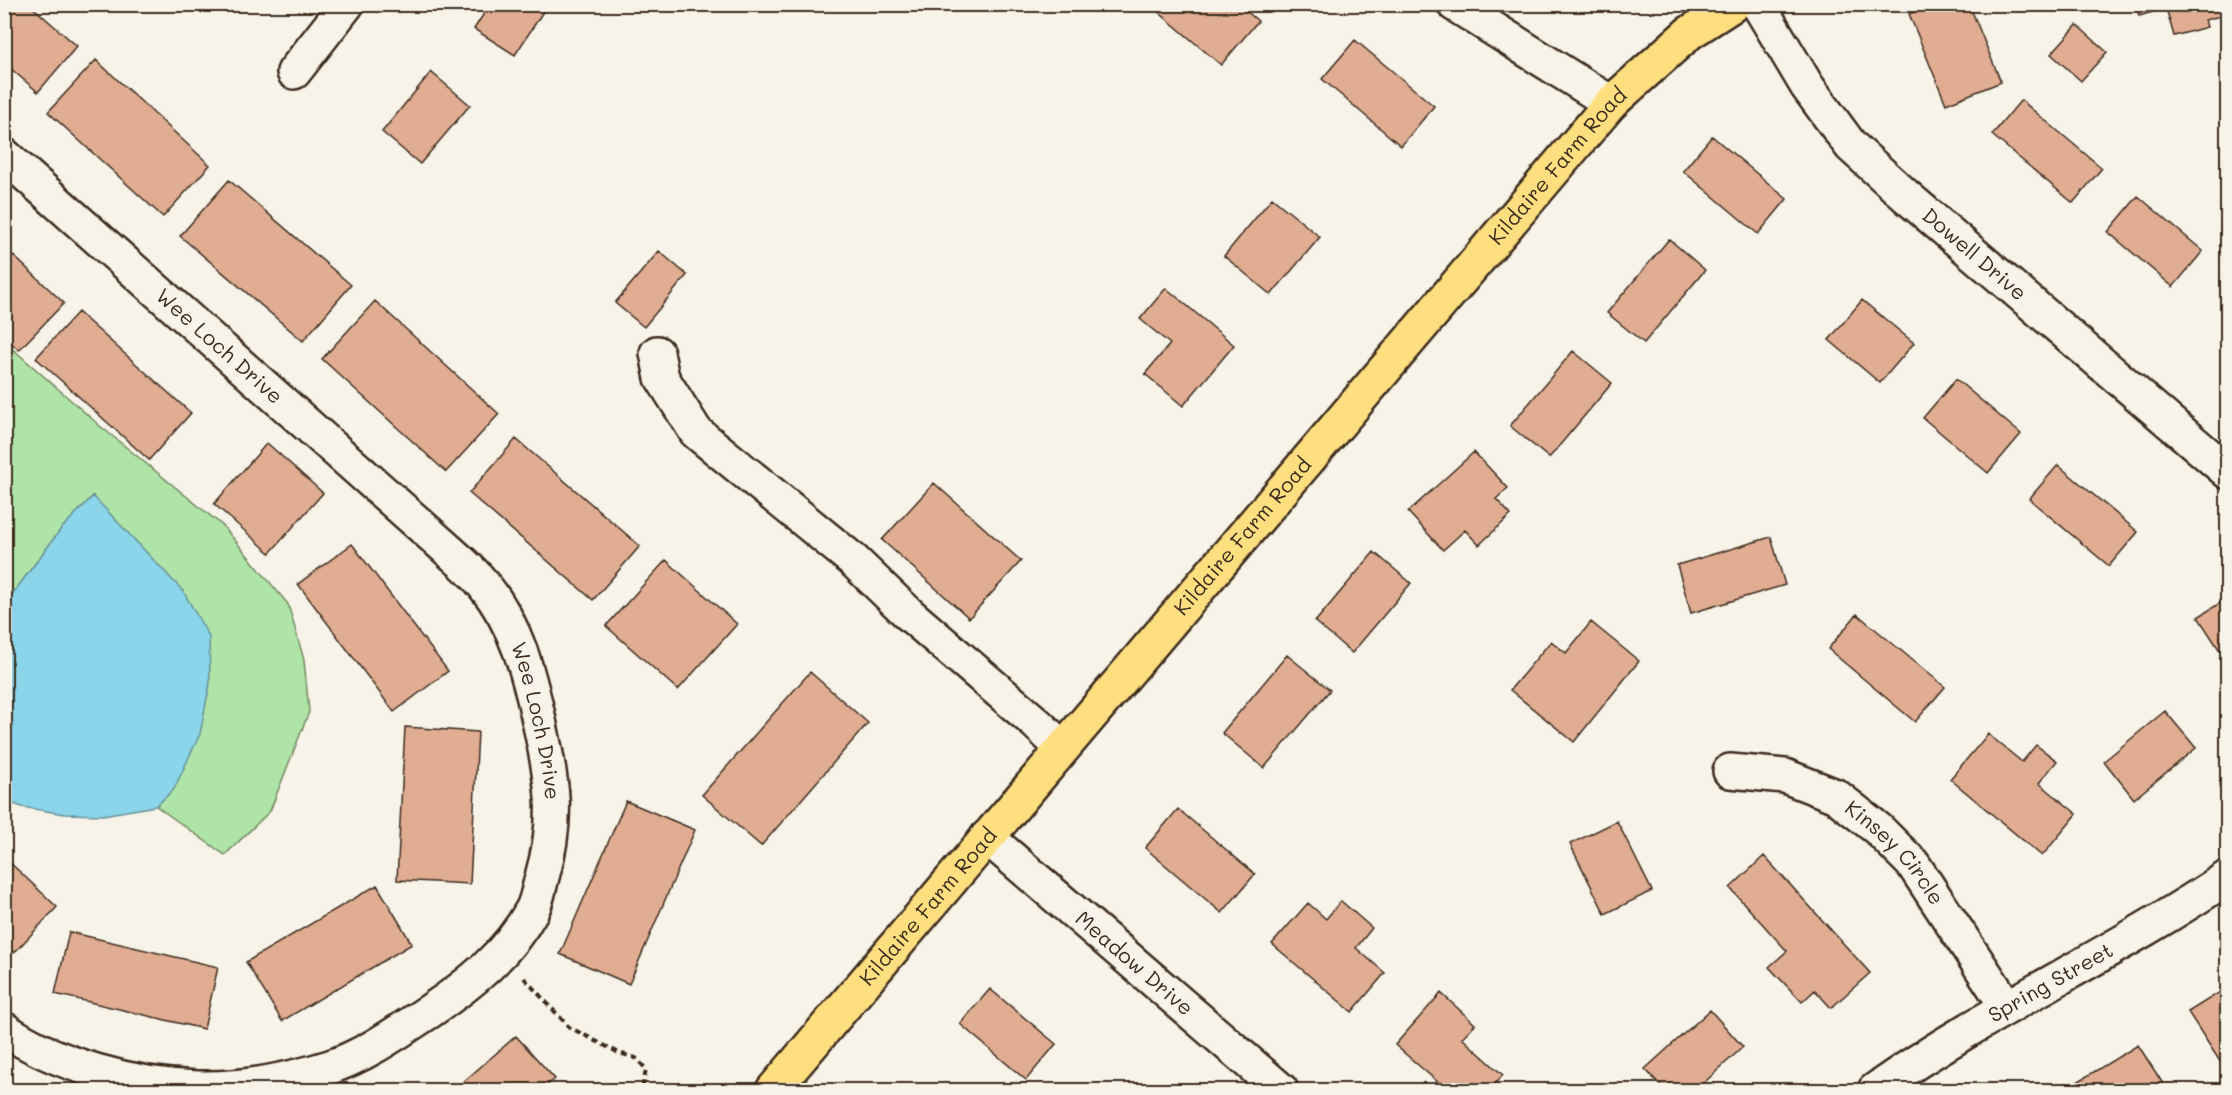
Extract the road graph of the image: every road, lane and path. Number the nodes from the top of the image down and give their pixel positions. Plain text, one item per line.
1 (347, 4) edge
2 (1454, 4) edge
3 (1734, 4) edge
4 (1758, 4) edge
5 (294, 72) dead end
6 (1611, 103) junction
7 (4, 155) edge
8 (657, 353) dead end
9 (2228, 472) edge
10 (1062, 748) junction
11 (1730, 771) dead end
12 (987, 837) junction
13 (2228, 877) edge
14 (497, 957) junction
15 (2007, 1007) junction
16 (4, 1029) edge
17 (302, 1083) edge
18 (642, 1090) edge
19 (773, 1090) edge
20 (1281, 1090) edge
21 (1875, 1090) edge

1 - 5 street
2 - 6 street
3 - 6 main road, Kildaire Farm Road
4 - 9 street, Dowell Drive
6 - 10 main road, Kildaire Farm Road
7 - 14 street, Wee Loch Drive
8 - 10 street
10 - 12 main road, Kildaire Farm Road
11 - 15 street, Kinsey Circle
12 - 19 main road, Kildaire Farm Road
12 - 20 street, Meadow Drive
13 - 15 street, Spring Street
14 - 17 street, Wee Loch Drive
14 - 18 path
15 - 21 street, Spring Street
16 - 17 street, Wee Loch Drive

